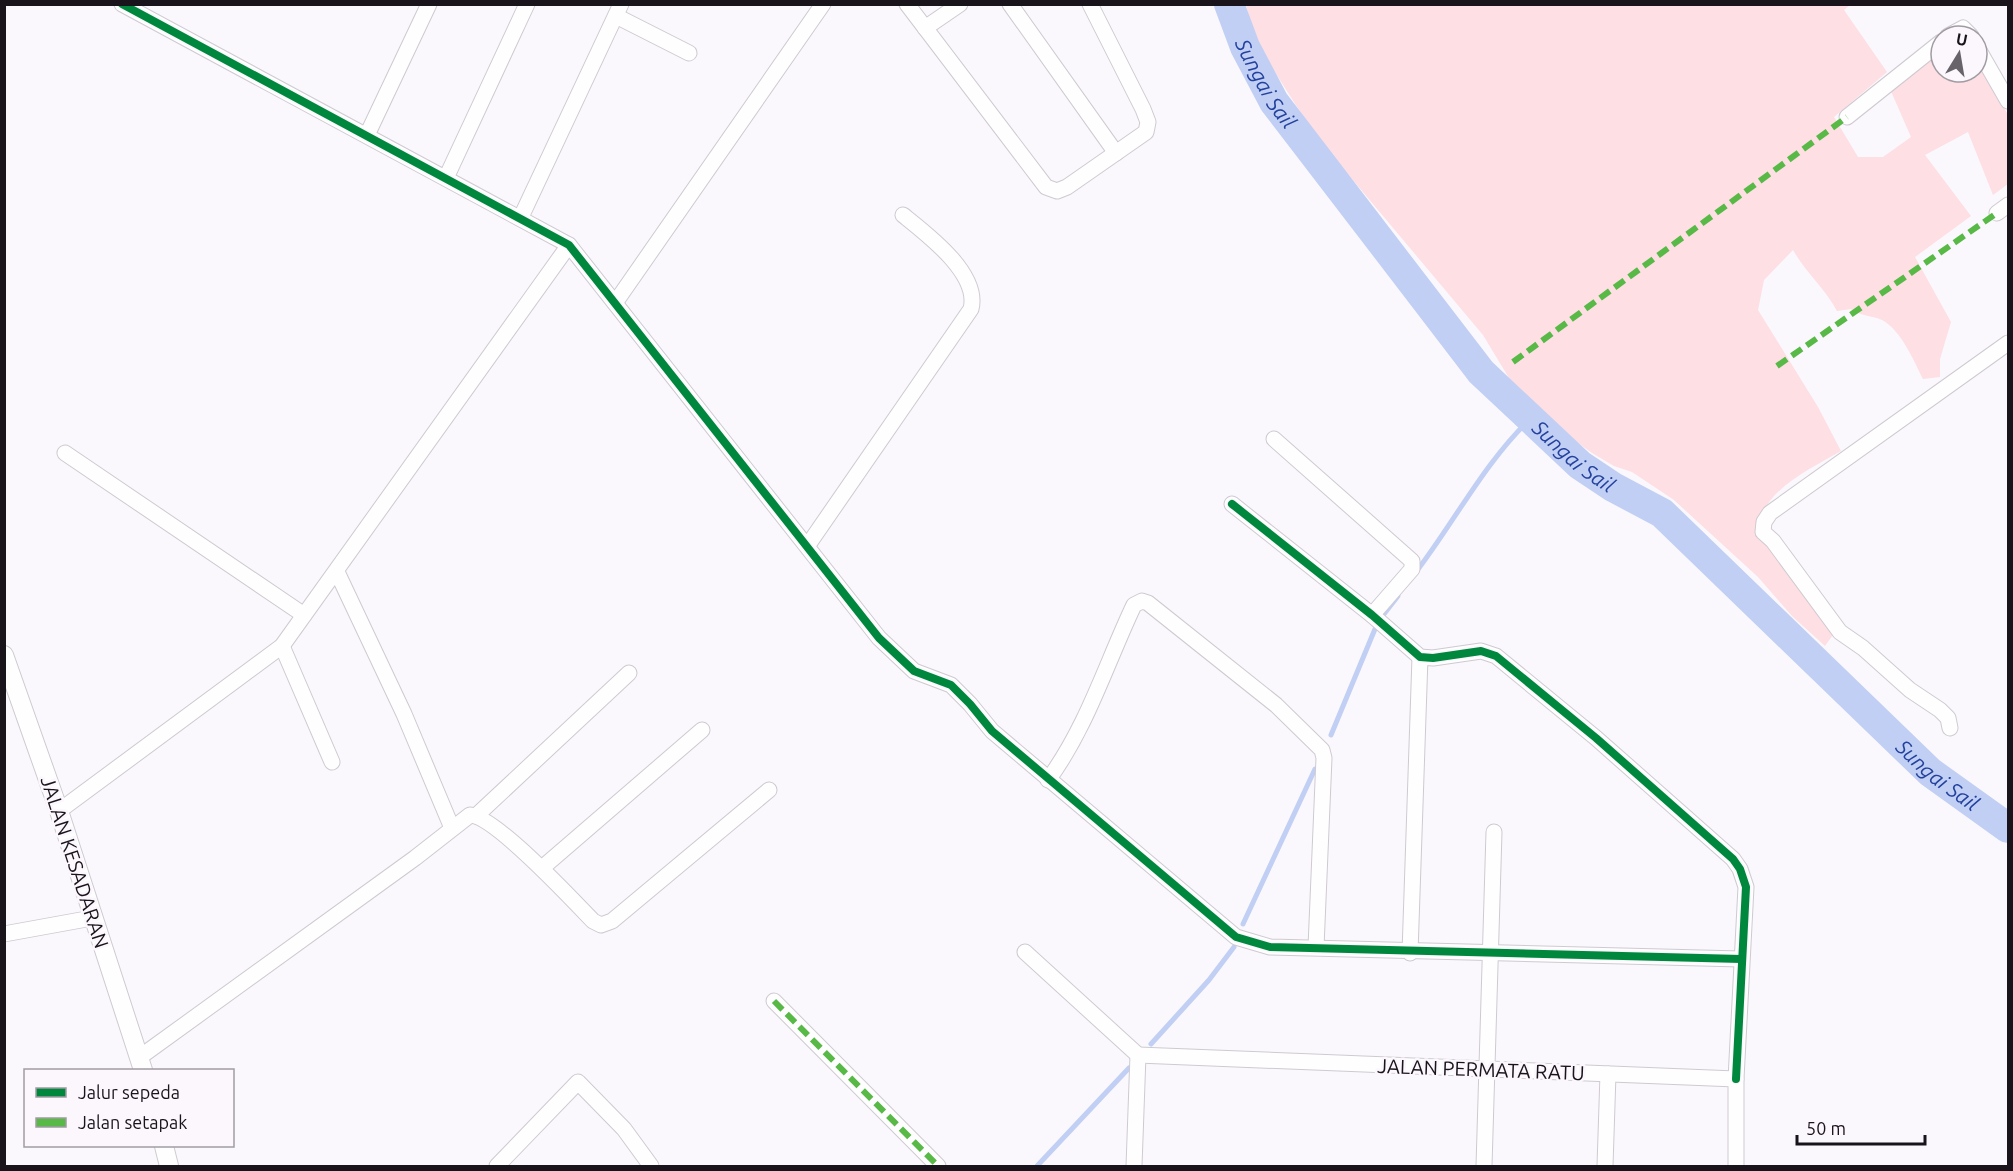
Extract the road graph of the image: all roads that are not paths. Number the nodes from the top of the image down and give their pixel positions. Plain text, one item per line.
1 (122, 4) edge
2 (429, 4) edge
3 (527, 4) edge
4 (824, 4) edge
5 (907, 4) edge
6 (960, 4) edge
7 (1010, 4) edge
8 (1090, 4) edge
9 (619, 10) edge
10 (925, 28) junction
11 (1929, 52) edge
12 (689, 53) dead end
13 (1989, 66) edge
14 (2007, 95) edge
15 (1847, 117) dead end
16 (366, 135) junction
17 (1116, 153) junction
18 (446, 178) junction
19 (903, 215) dead end
20 (521, 217) junction
21 (569, 245) junction
22 (615, 303) junction
23 (2008, 343) edge
24 (1274, 439) dead end
25 (65, 453) dead end
26 (1232, 504) dead end
27 (808, 545) junction
28 (337, 572) junction
29 (304, 615) junction
30 (1372, 615) junction
31 (282, 646) junction
32 (4, 655) edge
33 (1420, 657) junction
34 (629, 673) dead end
35 (1950, 728) dead end
36 (702, 730) dead end
37 (332, 762) dead end
38 (1048, 780) junction
39 (769, 790) dead end
40 (59, 812) junction
41 (477, 816) junction
42 (452, 828) junction
43 (1494, 832) dead end
44 (542, 868) junction
45 (92, 918) junction
46 (4, 934) edge
47 (1316, 947) junction
48 (1025, 952) dead end
49 (1410, 952) junction
50 (1492, 954) junction
51 (1741, 959) junction
52 (774, 1001) dead end
53 (1138, 1055) junction
54 (142, 1064) edge
55 (1488, 1069) junction
56 (1608, 1074) junction
57 (1736, 1079) junction
58 (164, 1147) edge
59 (165, 1166) edge
60 (497, 1167) edge
61 (651, 1167) edge
62 (938, 1167) edge
63 (1134, 1167) edge
64 (1484, 1167) edge
65 (1605, 1167) edge
66 (1736, 1167) edge

1 - 16 street
2 - 16 street
3 - 18 street
4 - 22 street
5 - 10 street
6 - 10 street
7 - 17 street
8 - 17 street
9 - 12 street
9 - 20 street
10 - 17 street
11 - 15 street
13 - 14 street
16 - 18 street
18 - 20 street
19 - 27 street
20 - 21 street
21 - 22 street
21 - 28 street
22 - 27 street
23 - 35 street
24 - 30 street
25 - 29 street
26 - 30 street
27 - 38 street
28 - 29 street
28 - 42 street
29 - 31 street
30 - 33 street
31 - 37 street
31 - 40 street
32 - 40 street, JALAN KESADARAN
33 - 49 street
33 - 51 street
34 - 41 street
36 - 44 street
38 - 47 street
38 - 47 street
39 - 44 street
40 - 45 street, JALAN KESADARAN
41 - 42 street
41 - 44 street
42 - 54 street
43 - 50 street
45 - 46 street
45 - 54 street, JALAN KESADARAN
47 - 49 street
48 - 53 street
49 - 50 street
50 - 51 street
50 - 55 street
51 - 57 street
52 - 62 street
53 - 55 street, JALAN PERMATA RATU
53 - 63 street
55 - 56 street, JALAN PERMATA RATU
55 - 64 street
56 - 57 street, JALAN PERMATA RATU
56 - 65 street
57 - 66 street
58 - 59 street
60 - 61 street

